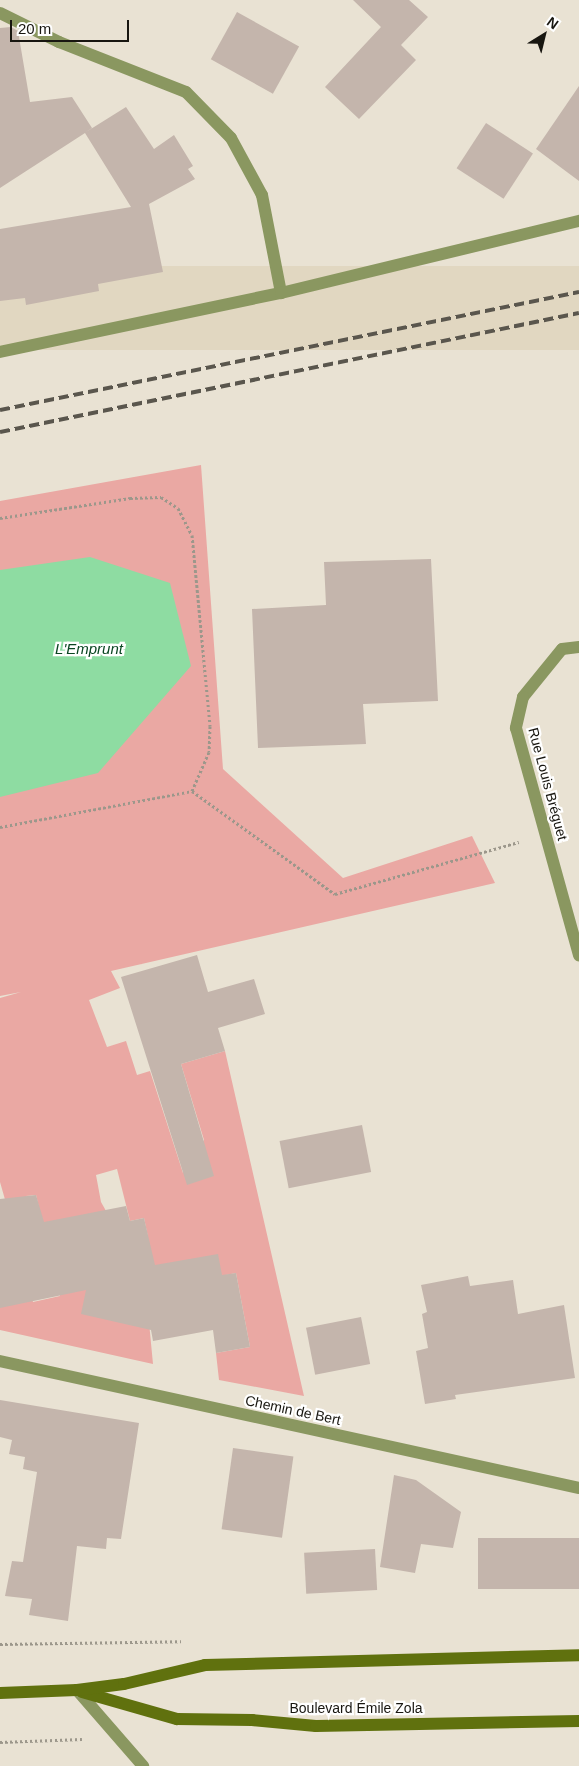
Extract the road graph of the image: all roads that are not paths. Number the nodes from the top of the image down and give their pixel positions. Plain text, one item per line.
1 (0, 13) edge
2 (579, 221) edge
3 (281, 293) junction
4 (0, 352) edge
5 (579, 647) edge
6 (579, 955) edge
7 (0, 1361) edge
8 (579, 1488) edge
9 (579, 1655) edge
10 (77, 1690) junction
11 (0, 1693) edge
12 (579, 1721) edge
13 (143, 1766) edge

1 - 3 street
2 - 3 street
3 - 4 street
5 - 6 street, Rue Louis Bréguet
7 - 8 street, Chemin de Bert
9 - 10 main road, Boulevard Émile Zola
10 - 11 main road, Boulevard Émile Zola
10 - 12 main road, Boulevard Émile Zola
10 - 13 street

